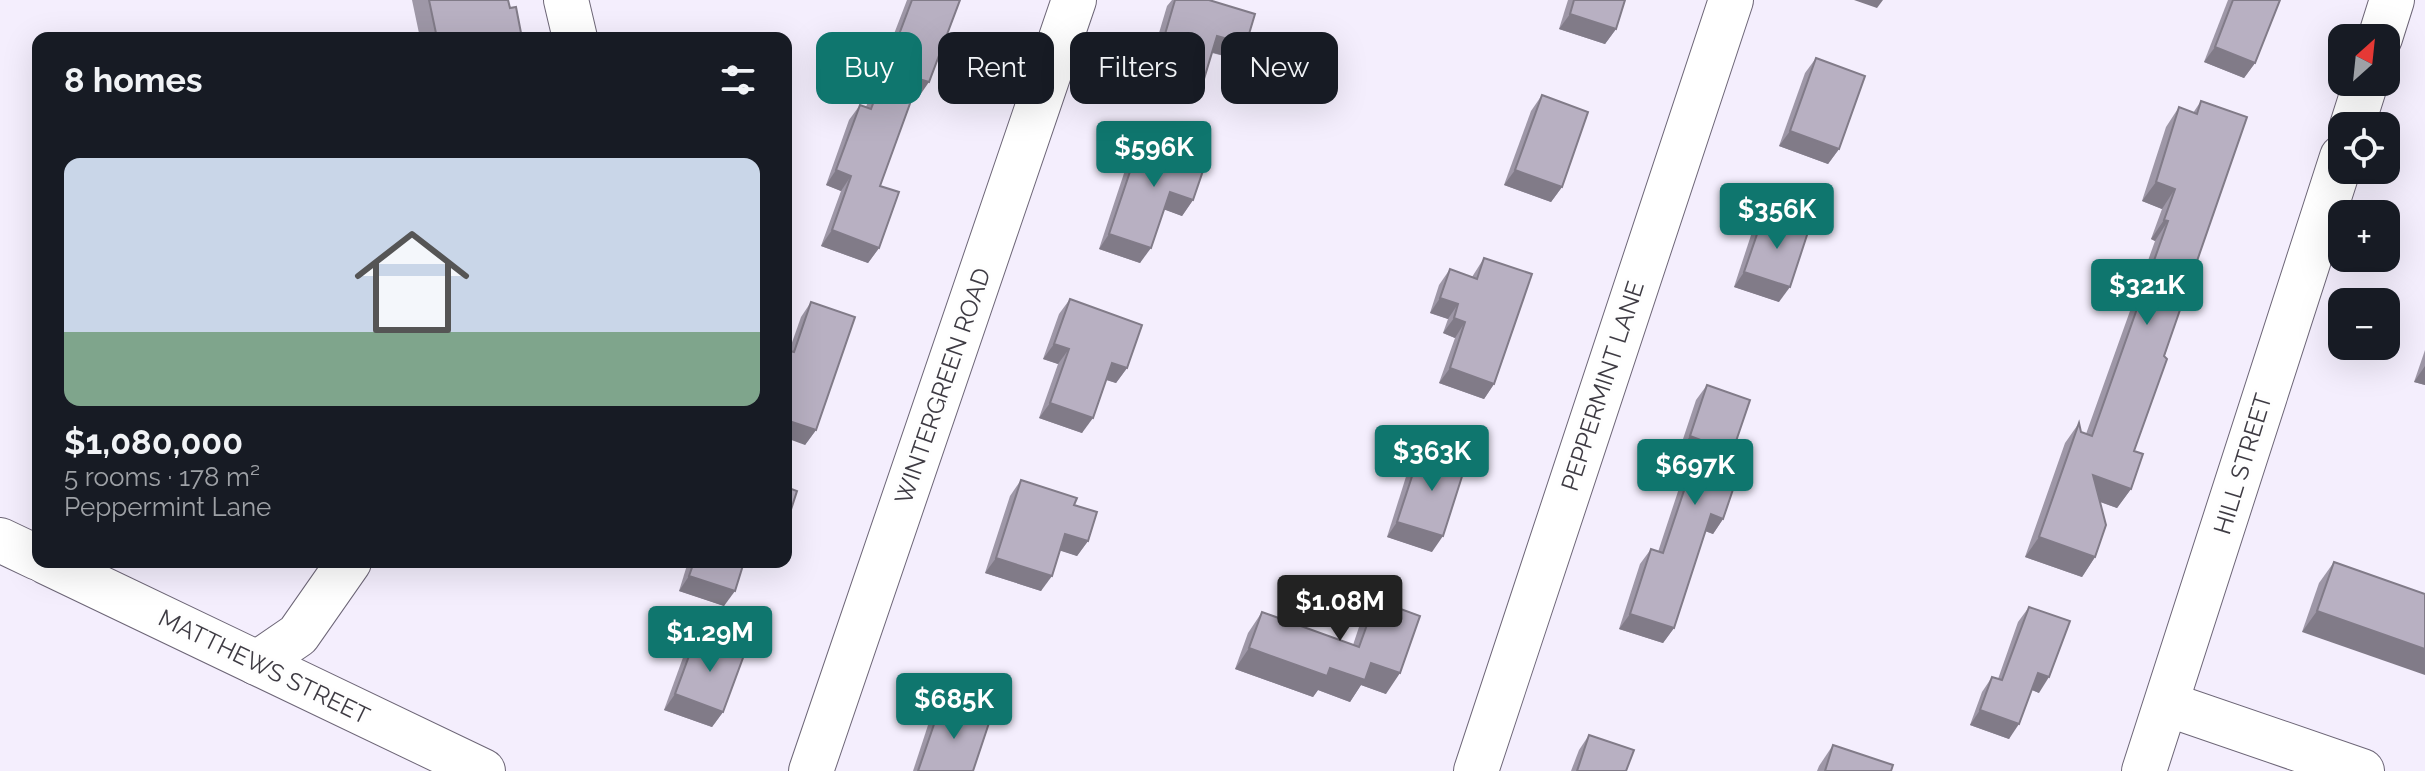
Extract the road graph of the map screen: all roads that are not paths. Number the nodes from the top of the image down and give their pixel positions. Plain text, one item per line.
1 (566, 0) edge
2 (1074, 0) edge
3 (1731, 0) edge
4 (2392, 0) edge
5 (2384, 24) edge
6 (574, 32) edge
7 (2333, 184) edge
8 (0, 540) edge
9 (32, 555) edge
10 (59, 568) edge
11 (345, 568) edge
12 (257, 663) junction
13 (2167, 704) junction
14 (483, 771) edge
15 (811, 771) edge
16 (1476, 771) edge
17 (2144, 771) edge
18 (2362, 771) edge

1 - 6 street
2 - 15 street, WINTERGREEN ROAD
3 - 16 street, PEPPERMINT LANE
4 - 5 street
7 - 13 street, HILL STREET
8 - 9 street
10 - 12 street, MATTHEWS STREET
11 - 12 street
12 - 14 street, MATTHEWS STREET
13 - 17 street, HILL STREET
13 - 18 street

